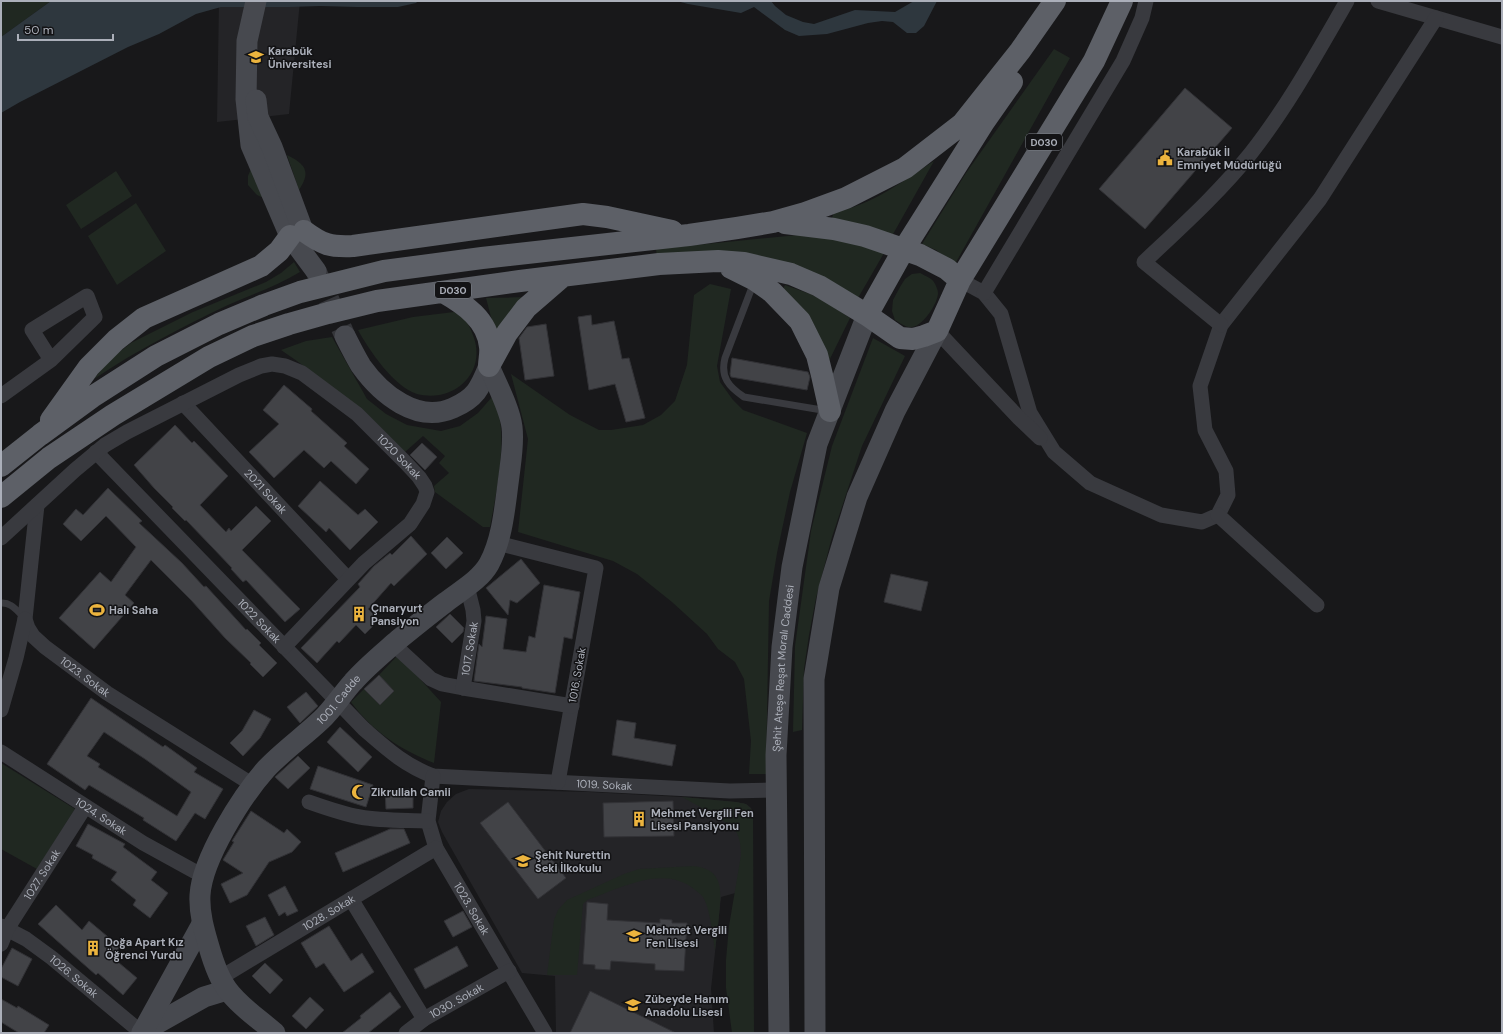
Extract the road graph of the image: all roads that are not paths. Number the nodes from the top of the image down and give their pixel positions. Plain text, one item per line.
1 (256, 1) edge
2 (268, 1) edge
3 (1055, 1) edge
4 (1065, 1) edge
5 (1122, 1) edge
6 (1146, 1) edge
7 (1347, 1) edge
8 (1378, 1) edge
9 (1436, 18) junction
10 (1502, 37) edge
11 (253, 118) junction
12 (773, 222) junction
13 (297, 234) junction
14 (689, 235) junction
15 (904, 249) junction
16 (718, 261) junction
17 (562, 276) junction
18 (755, 280) junction
19 (960, 280) junction
20 (443, 292) junction
21 (984, 293) junction
22 (867, 315) junction
23 (1222, 325) junction
24 (937, 331) junction
25 (345, 336) tunnel mouth
26 (51, 360) dead end
27 (489, 366) junction
28 (1, 396) edge
29 (183, 403) junction
30 (830, 411) junction
31 (40, 435) junction
32 (96, 452) junction
33 (1054, 452) junction
34 (1, 466) edge
35 (1, 497) edge
36 (37, 504) junction
37 (1218, 515) junction
38 (1, 538) edge
39 (498, 543) junction
40 (348, 578) junction
41 (467, 586) junction
42 (1, 603) edge
43 (1317, 605) dead end
44 (25, 619) junction
45 (393, 644) junction
46 (284, 647) junction
47 (462, 688) junction
48 (336, 701) junction
49 (572, 706) junction
50 (1, 710) edge
51 (1, 752) edge
52 (433, 776) junction
53 (558, 782) junction
54 (253, 785) junction
55 (776, 790) junction
56 (309, 802) dead end
57 (85, 806) junction
58 (428, 821) junction
59 (436, 848) junction
60 (203, 876) junction
61 (351, 899) junction
62 (202, 924) junction
63 (4, 927) edge
64 (1, 944) edge
65 (509, 971) junction
66 (224, 984) junction
67 (424, 1019) junction
68 (141, 1033) edge
69 (275, 1033) edge
70 (406, 1033) edge
71 (545, 1033) edge
72 (779, 1033) edge
73 (815, 1033) edge

1 - 11 main road
2 - 11 main road
3 - 12 highway
4 - 15 highway
5 - 19 highway, D030
6 - 21 street
7 - 23 street
8 - 9 street
9 - 10 street
9 - 23 street
11 - 13 main road
12 - 14 highway
12 - 15 highway
13 - 14 highway
13 - 31 highway
14 - 31 highway
15 - 19 highway
15 - 22 highway
16 - 17 highway, D030
16 - 18 highway
16 - 22 highway, D030
17 - 20 highway, D030
17 - 27 highway
18 - 30 highway
18 - 30 lane
19 - 21 street
19 - 24 highway, D030
20 - 27 highway
20 - 35 highway, D030
21 - 33 street
22 - 24 highway, D030
22 - 30 main road, Şehit Ateşe Reşat Moralı Caddesi
23 - 37 street
24 - 33 street
24 - 73 main road
25 - 27 main road
26 - 28 street
27 - 39 main road, 1001. Cadde
29 - 32 street, 1020 Sokak
29 - 40 street, 2021 Sokak
29 - 40 street, 1020 Sokak
30 - 55 main road, Şehit Ateşe Reşat Moralı Caddesi
31 - 34 highway
32 - 36 street, 1020 Sokak
32 - 46 street, 1022 Sokak
33 - 37 street
36 - 38 street, 1020 Sokak
36 - 44 street
37 - 43 street
39 - 41 main road, 1001. Cadde
39 - 49 street, 1016. Sokak
40 - 46 street, 1020 Sokak
41 - 45 main road, 1001. Cadde
41 - 47 street, 1017. Sokak
42 - 44 lane
44 - 50 street
44 - 54 street, 1023. Sokak
45 - 47 street
45 - 48 main road, 1001. Cadde
46 - 48 street, 1022 Sokak
47 - 49 street
48 - 52 street, 1022 Sokak
48 - 54 main road, 1001. Cadde
49 - 53 street, 1016. Sokak
51 - 57 street, 1024. Sokak
52 - 53 street, 1019. Sokak
52 - 58 street, 1023. Sokak
53 - 55 street, 1019. Sokak
54 - 60 main road, 1001. Cadde
55 - 72 main road, Şehit Ateşe Reşat Moralı Caddesi
56 - 58 street
57 - 60 street, 1024. Sokak
57 - 63 street, 1027. Sokak
58 - 59 street, 1023. Sokak
59 - 61 street, 1028. Sokak
59 - 65 street, 1023. Sokak
60 - 62 main road, 1001. Cadde
61 - 66 street, 1028. Sokak
61 - 67 street
62 - 66 main road, 1001. Cadde
62 - 68 main road
63 - 64 street, 1027. Sokak
63 - 68 street, 1026. Sokak
65 - 67 street, 1030. Sokak
65 - 71 street, 1023. Sokak
66 - 68 main road
66 - 69 main road, 1001. Cadde
67 - 70 street, 1030. Sokak

